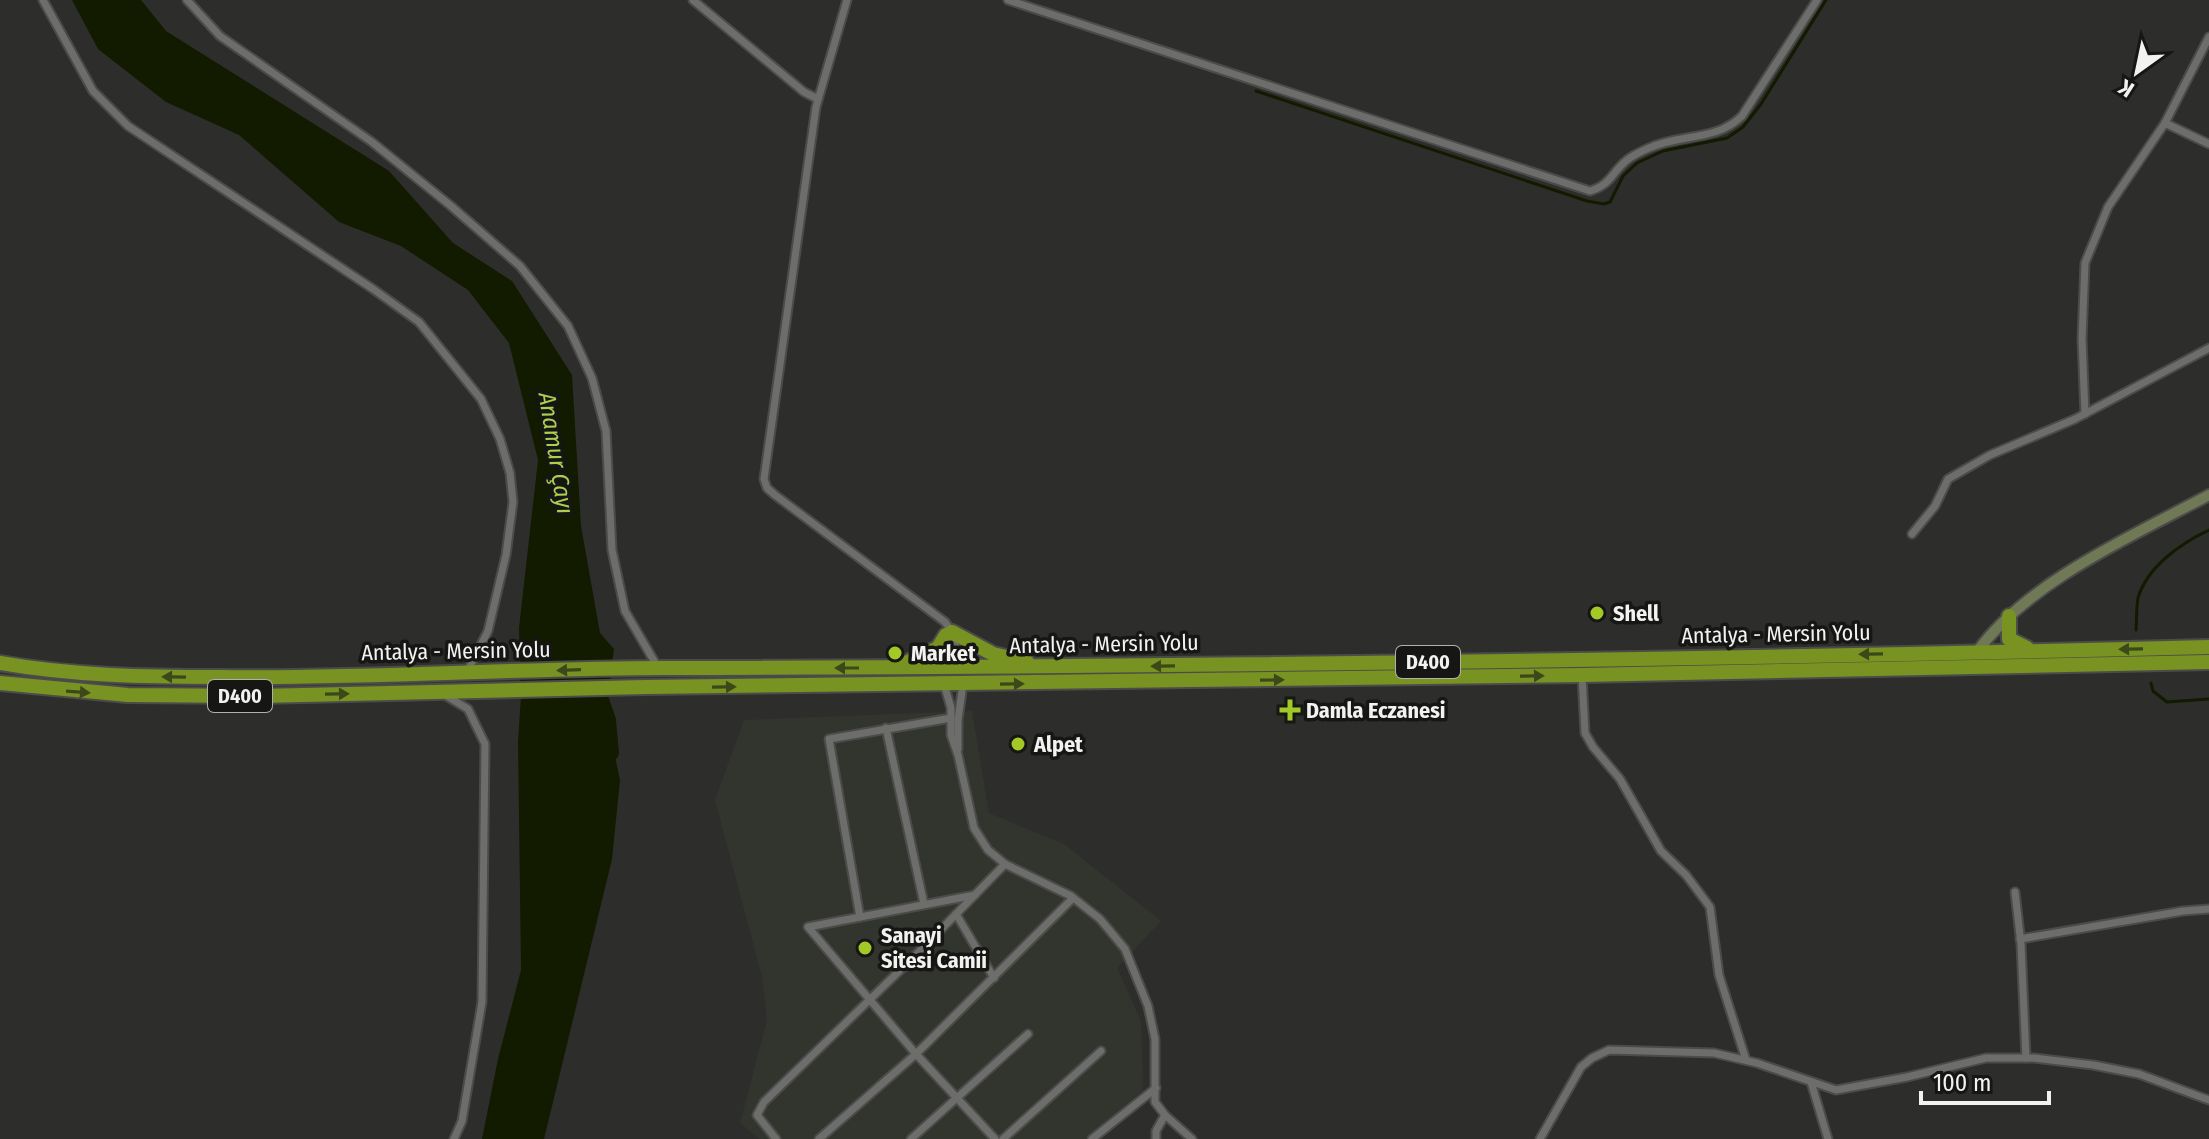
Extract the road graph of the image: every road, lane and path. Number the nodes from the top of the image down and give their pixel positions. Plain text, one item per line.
1 (43, 0) edge
2 (187, 0) edge
3 (693, 0) edge
4 (847, 0) edge
5 (1008, 0) edge
6 (1817, 0) edge
7 (2209, 37) edge
8 (818, 99) junction
9 (2165, 123) junction
10 (2209, 144) edge
11 (2209, 348) edge
12 (2085, 414) junction
13 (2209, 495) edge
14 (1912, 534) dead end
15 (2009, 616) junction
16 (947, 630) junction
17 (2209, 647) edge
18 (2035, 651) junction
19 (1977, 660) junction
20 (2209, 662) edge
21 (0, 663) edge
22 (653, 668) junction
23 (893, 668) junction
24 (943, 668) junction
25 (961, 668) junction
26 (1051, 668) junction
27 (471, 673) junction
28 (1582, 675) junction
29 (0, 683) edge
30 (944, 684) junction
31 (963, 684) junction
32 (440, 692) junction
33 (951, 718) junction
34 (886, 728) junction
35 (958, 755) junction
36 (1005, 864) junction
37 (2015, 892) dead end
38 (975, 895) junction
39 (1073, 898) junction
40 (924, 904) junction
41 (2209, 909) edge
42 (956, 914) junction
43 (860, 917) junction
44 (2020, 939) junction
45 (994, 978) junction
46 (870, 999) junction
47 (1028, 1034) dead end
48 (1101, 1051) dead end
49 (916, 1054) junction
50 (2026, 1058) junction
51 (1746, 1060) junction
52 (1811, 1082) junction
53 (1156, 1088) junction
54 (957, 1098) junction
55 (2209, 1100) edge
56 (1165, 1115) junction
57 (454, 1139) edge
58 (776, 1139) edge
59 (819, 1139) edge
60 (911, 1139) edge
61 (995, 1139) edge
62 (1003, 1139) edge
63 (1092, 1139) edge
64 (1156, 1139) edge
65 (1192, 1139) edge
66 (1540, 1139) edge
67 (1828, 1139) edge

1 - 27 street
2 - 22 street
3 - 8 street
4 - 8 street
5 - 6 street
7 - 9 street
8 - 16 street
9 - 10 street
9 - 12 street
11 - 12 street
12 - 14 street
13 - 15 street
15 - 18 highway
15 - 19 street
16 - 23 highway
16 - 24 street
16 - 25 street
16 - 26 highway
17 -> 18 highway, Antalya - Mersin Yolu / D400
18 - 19 highway, Antalya - Mersin Yolu / D400
19 - 20 highway, Antalya - Mersin Yolu / D400
19 -> 26 highway, Antalya - Mersin Yolu / D400
19 - 28 highway, Antalya - Mersin Yolu / D400
27 -> 21 highway, Antalya - Mersin Yolu / D400
23 -> 22 highway, Antalya - Mersin Yolu / D400
22 -> 27 highway, Antalya - Mersin Yolu / D400
23 - 24 highway, Antalya - Mersin Yolu / D400
24 - 25 highway, Antalya - Mersin Yolu / D400
24 - 30 highway
25 - 26 highway, Antalya - Mersin Yolu / D400
25 - 31 highway
31 -> 28 highway, Antalya - Mersin Yolu / D400
28 - 51 street
29 -> 32 highway, Antalya - Mersin Yolu / D400
30 - 31 highway, Antalya - Mersin Yolu / D400
32 -> 30 highway, Antalya - Mersin Yolu / D400
30 - 33 street
31 - 35 street
32 - 57 street
33 - 34 street
33 - 35 street
34 - 40 street
34 - 43 street
35 - 36 street
36 - 38 street
36 - 39 street
37 - 44 street
38 - 40 street
38 - 42 street
39 - 45 street
39 - 53 street
40 - 43 street
41 - 44 street
42 - 45 street
42 - 46 street
43 - 46 street
44 - 50 street
45 - 49 street
46 - 49 street
46 - 58 street
47 - 54 street
48 - 62 street
49 - 54 street
49 - 59 street
50 - 52 street
50 - 55 street
51 - 52 street
51 - 66 street
52 - 67 street
53 - 56 street
53 - 63 street
54 - 60 street
54 - 61 street
56 - 64 street
56 - 65 street

